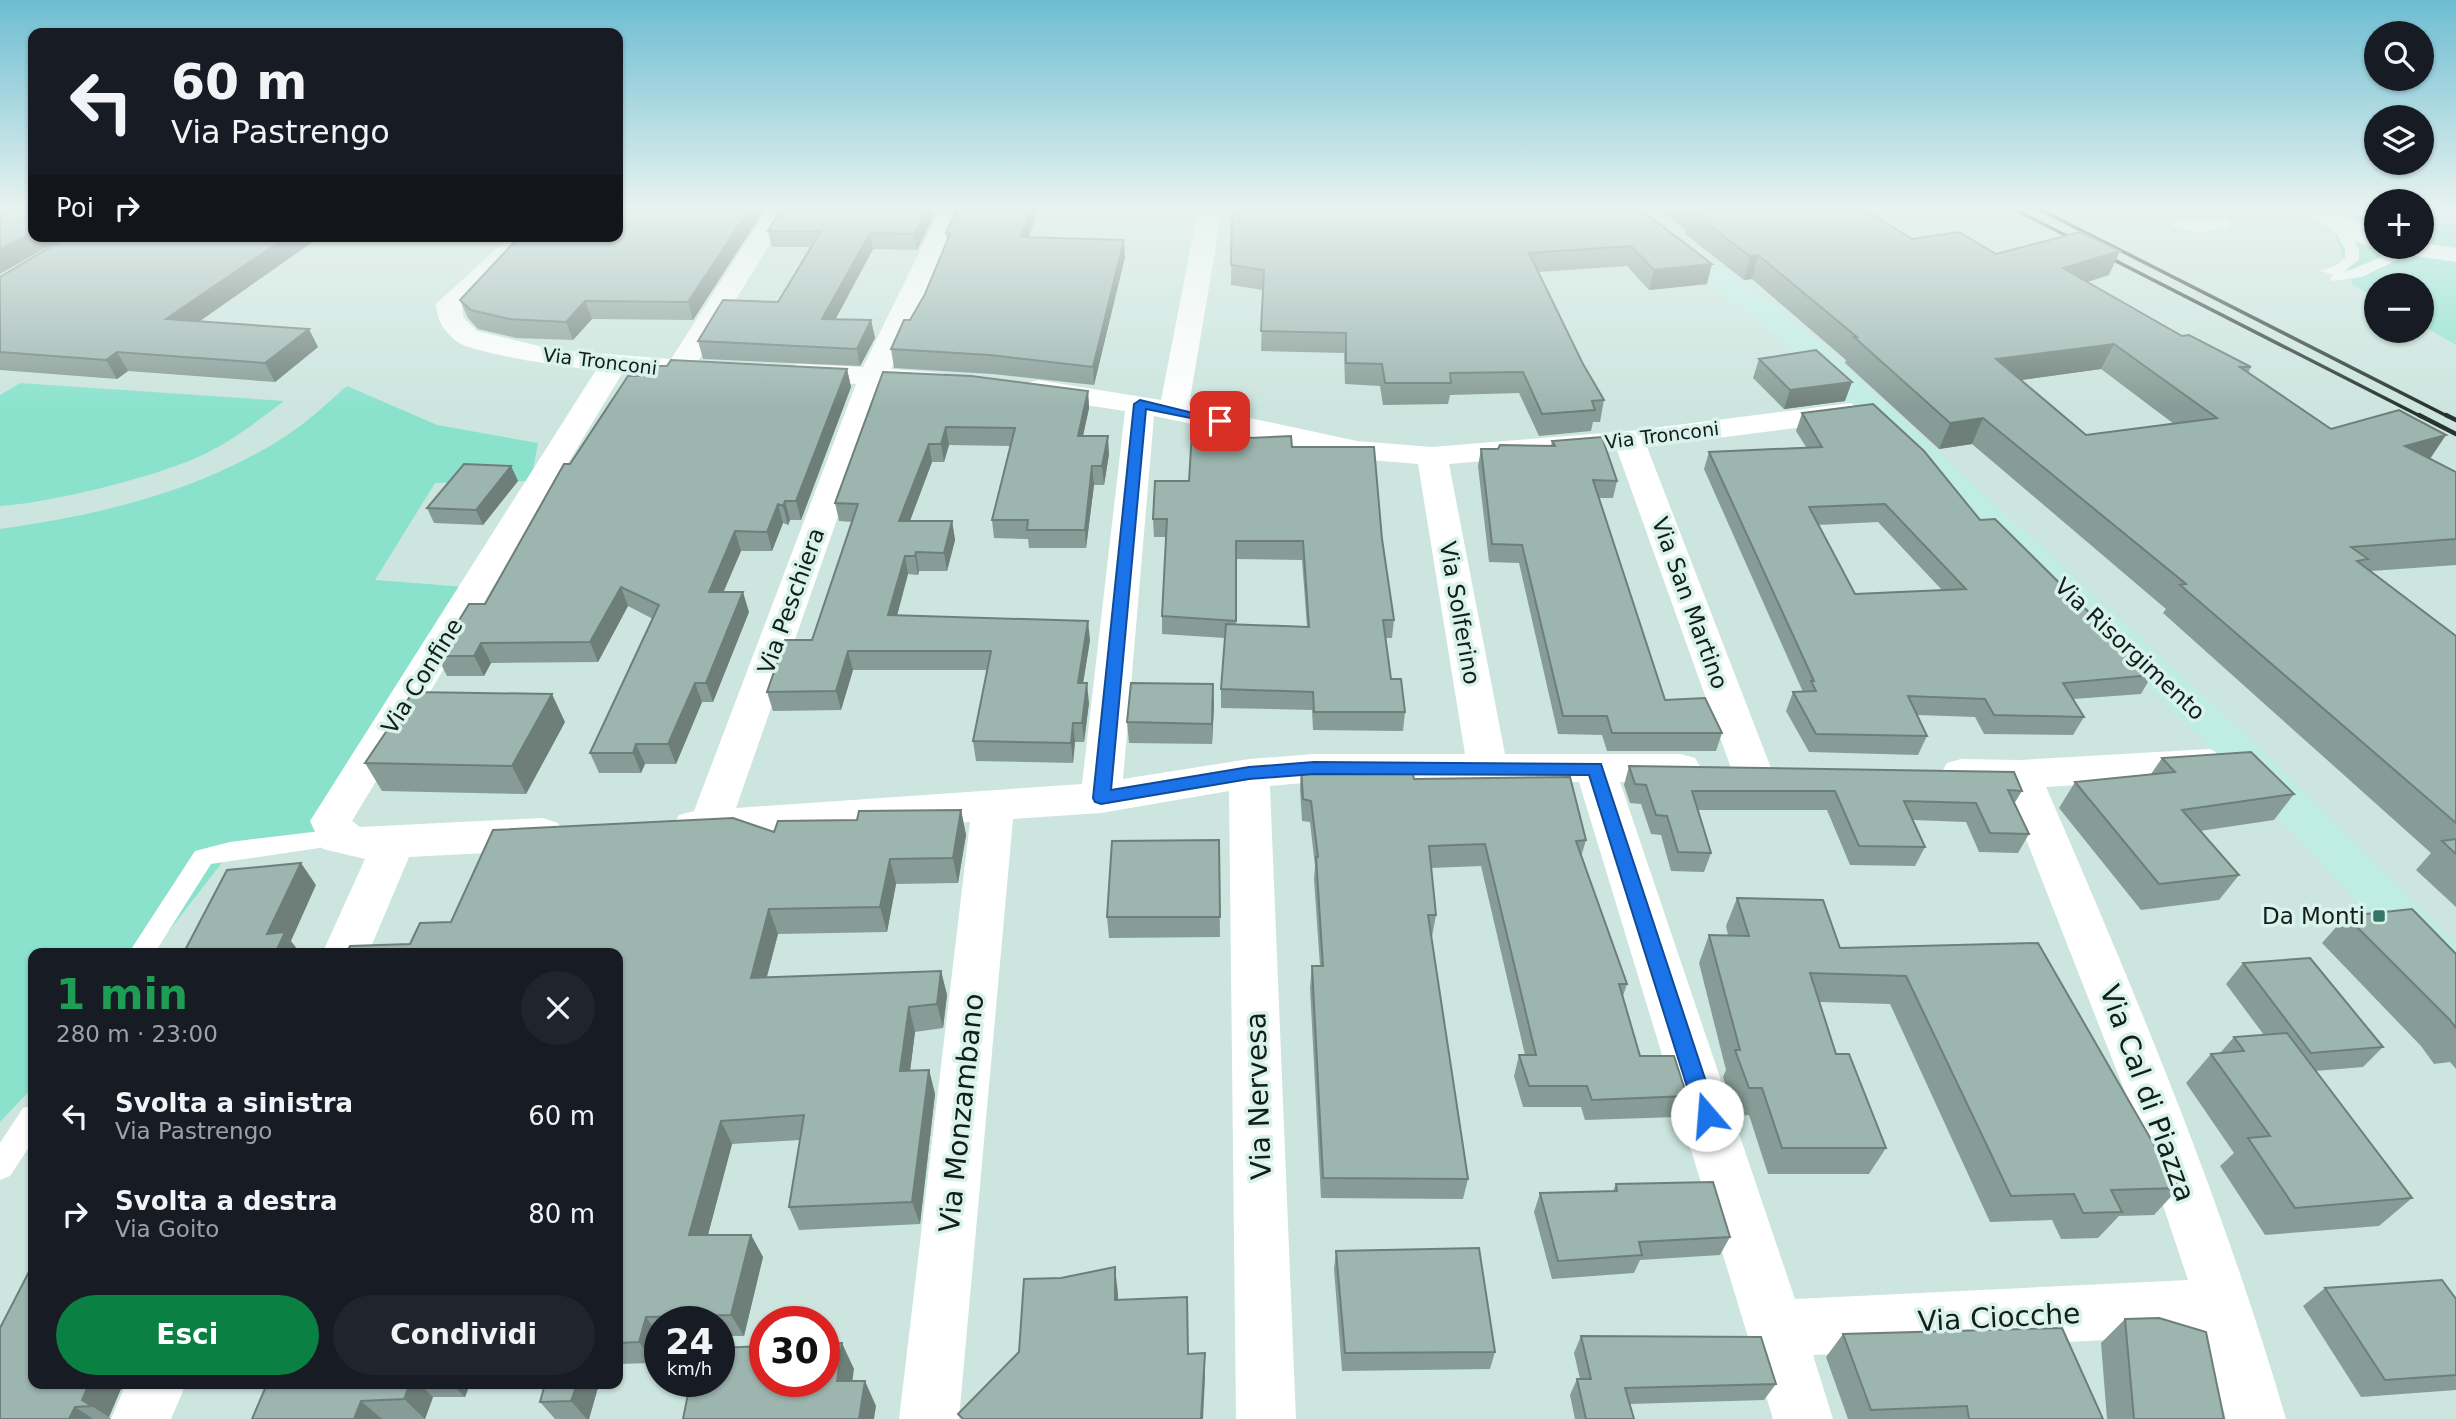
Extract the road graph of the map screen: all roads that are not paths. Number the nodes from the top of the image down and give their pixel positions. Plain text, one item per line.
1 (479, 276) edge
2 (737, 276) edge
3 (920, 276) edge
4 (1192, 276) edge
5 (1717, 276) edge
6 (614, 364) junction
7 (678, 369) junction
8 (734, 371) edge
9 (776, 373) edge
10 (873, 376) junction
11 (961, 381) edge
12 (1014, 386) edge
13 (1156, 407) junction
14 (1874, 409) junction
15 (1629, 440) junction
16 (1432, 456) junction
17 (2248, 760) junction
18 (1751, 768) junction
19 (1595, 769) junction
20 (1791, 769) edge
21 (1488, 770) junction
22 (1926, 772) edge
23 (1249, 773) junction
24 (2020, 774) junction
25 (1101, 798) junction
26 (993, 807) junction
27 (709, 825) junction
28 (654, 828) edge
29 (586, 832) edge
30 (338, 838) junction
31 (393, 843) junction
32 (144, 948) edge
33 (348, 948) edge
34 (2456, 975) edge
35 (28, 1125) edge
36 (0, 1167) edge
37 (2223, 1306) junction
38 (1776, 1328) junction
39 (155, 1389) edge
40 (141, 1419) edge
41 (929, 1419) edge
42 (1266, 1419) edge
43 (1803, 1419) edge
44 (2256, 1419) edge

1 - 6 street, Via Tronconi
2 - 7 street
3 - 10 street, Via Peschiera
4 - 13 street
5 - 14 street, Via Risorgimento
6 - 7 street, Via Tronconi
6 - 30 street, Via Confine
7 - 8 street, Via Tronconi
9 - 10 street
10 - 11 street
10 - 27 street, Via Peschiera
12 - 13 street, Via Tronconi
13 - 16 street, Via Tronconi
13 - 25 street
14 - 15 street, Via Tronconi
14 - 17 street, Via Risorgimento
15 - 16 street, Via Tronconi
15 - 18 street, Via San Martino
16 - 21 street, Via Solferino
17 - 24 street
17 - 34 street, Via Risorgimento
18 - 19 street
18 - 20 street
19 - 21 street
19 - 38 street
21 - 23 street
22 - 24 street
23 - 25 street
23 - 42 street, Via Nervesa
24 - 37 street, Via Cal di Piazza
25 - 26 street
26 - 27 street
26 - 41 street, Via Monzambano
27 - 28 street
29 - 31 street
30 - 31 street
30 - 32 lane
31 - 33 street
35 - 36 lane
37 - 38 street, Via Ciocche
37 - 44 street, Via Cal di Piazza
38 - 43 street
39 - 40 street

